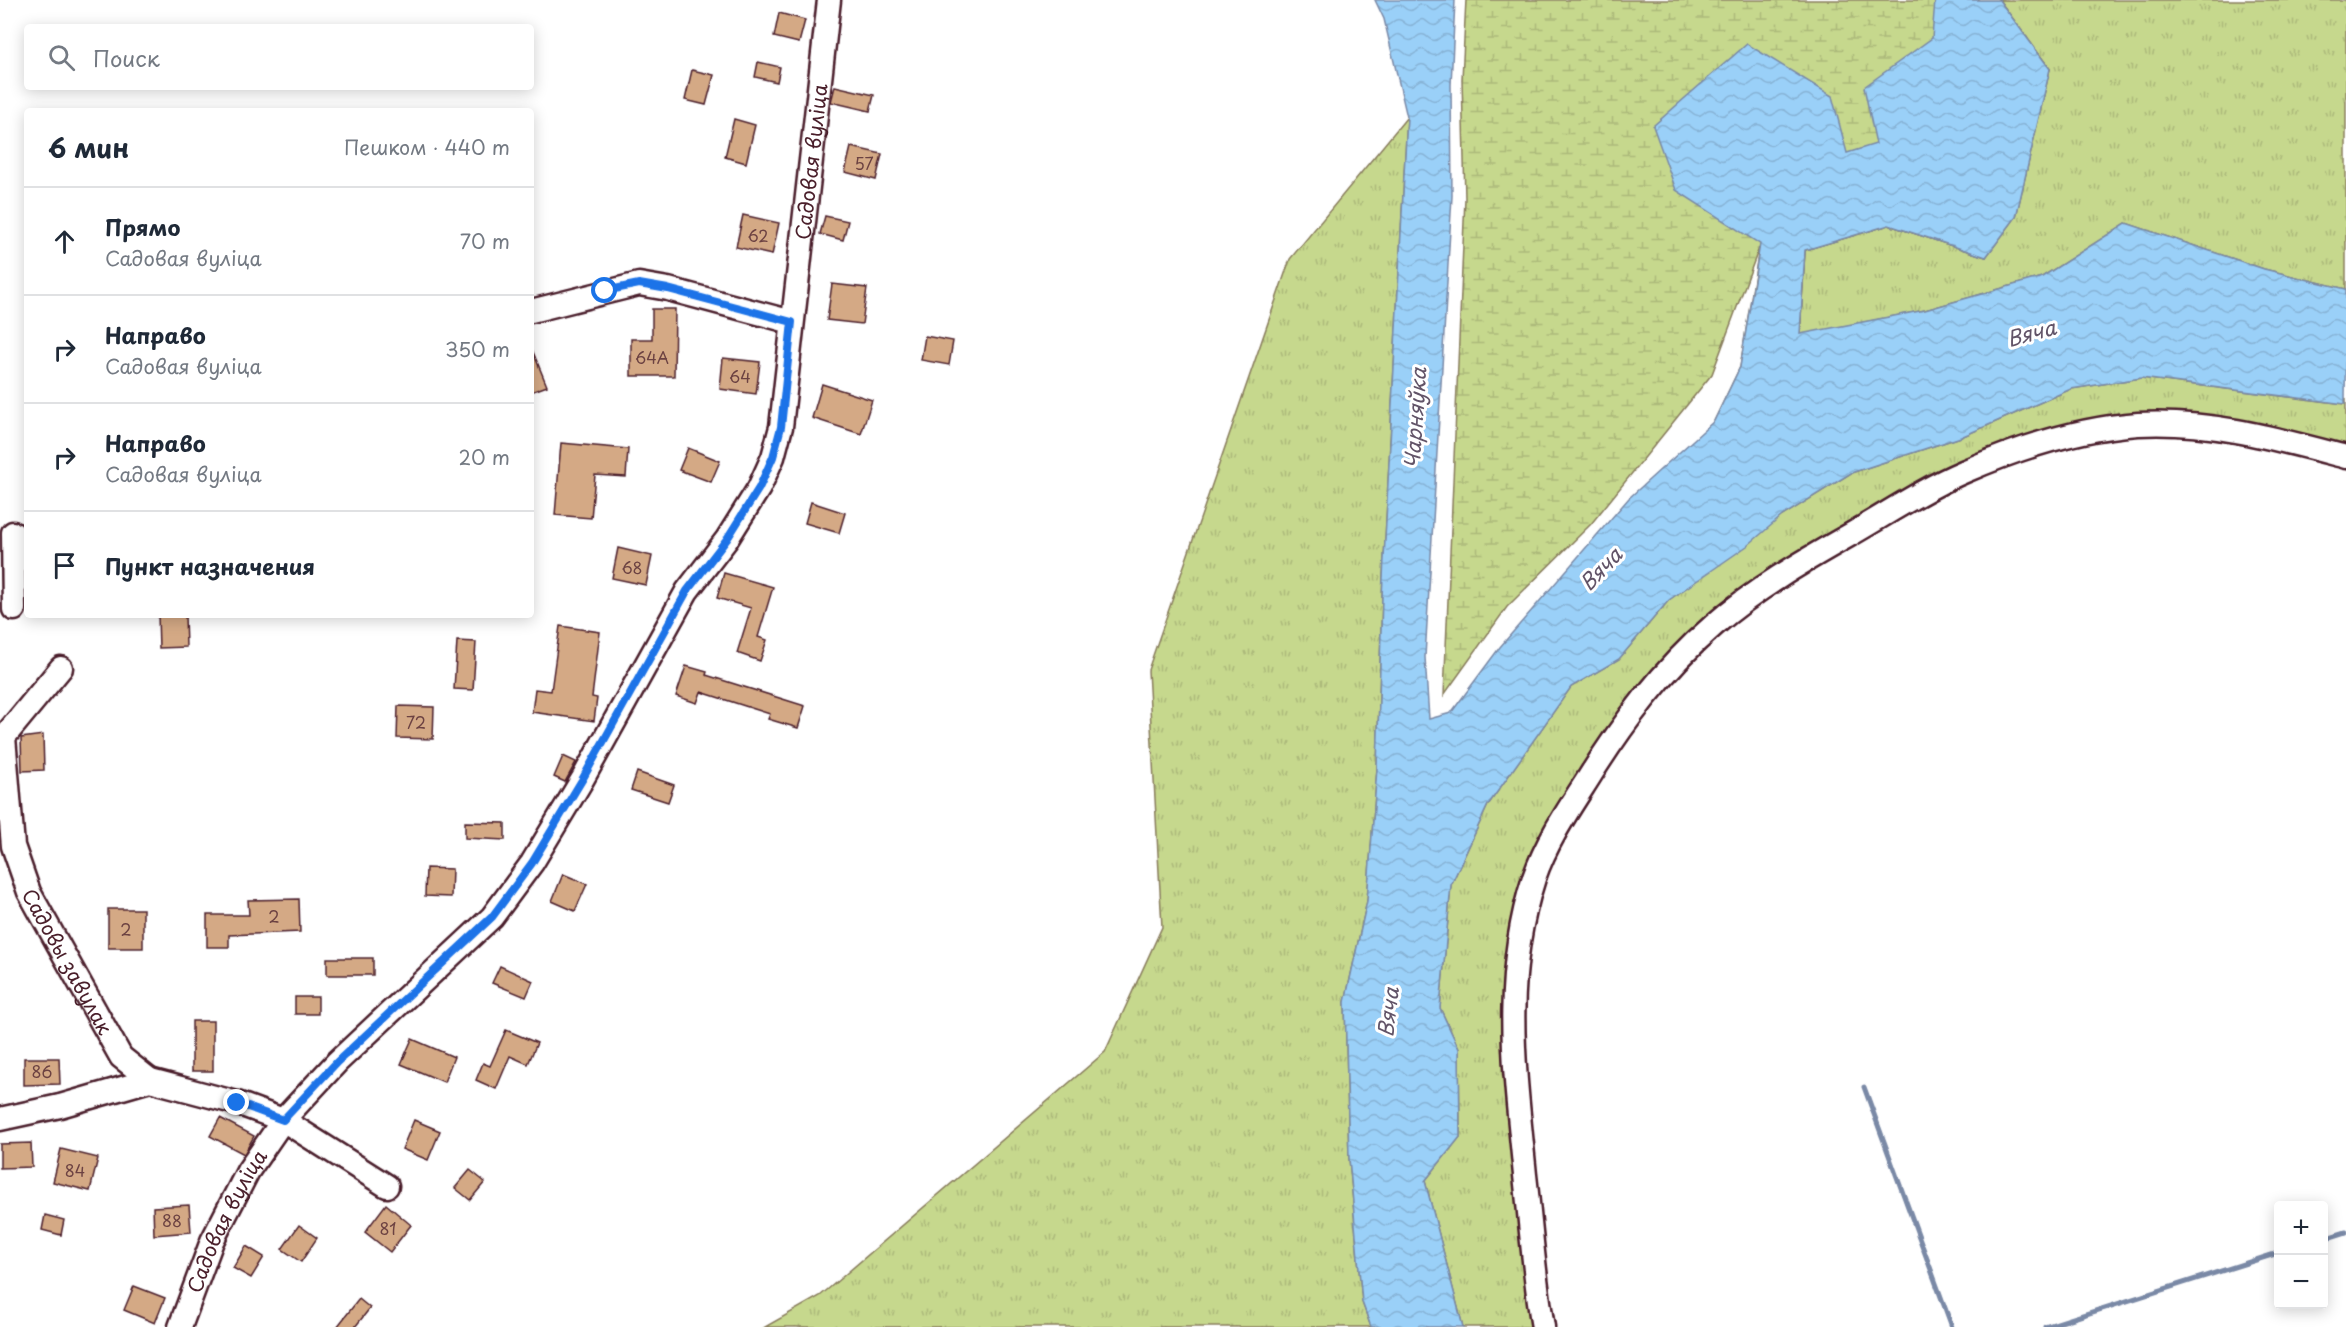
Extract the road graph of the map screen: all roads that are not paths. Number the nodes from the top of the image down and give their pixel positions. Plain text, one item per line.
1 (830, 0) edge
2 (534, 310) edge
3 (792, 322) junction
4 (2346, 457) edge
5 (13, 533) edge
6 (14, 609) dead end
7 (61, 668) dead end
8 (150, 1080) junction
9 (0, 1119) edge
10 (283, 1120) junction
11 (387, 1186) dead end
12 (180, 1327) edge
13 (1543, 1327) edge

1 - 3 street, Садовая вуліца
2 - 3 street
3 - 10 street, Садовая вуліца
4 - 13 street
5 - 6 street
7 - 8 street, Садовы завулак
8 - 9 street
8 - 10 street
10 - 11 street
10 - 12 street, Садовая вуліца

